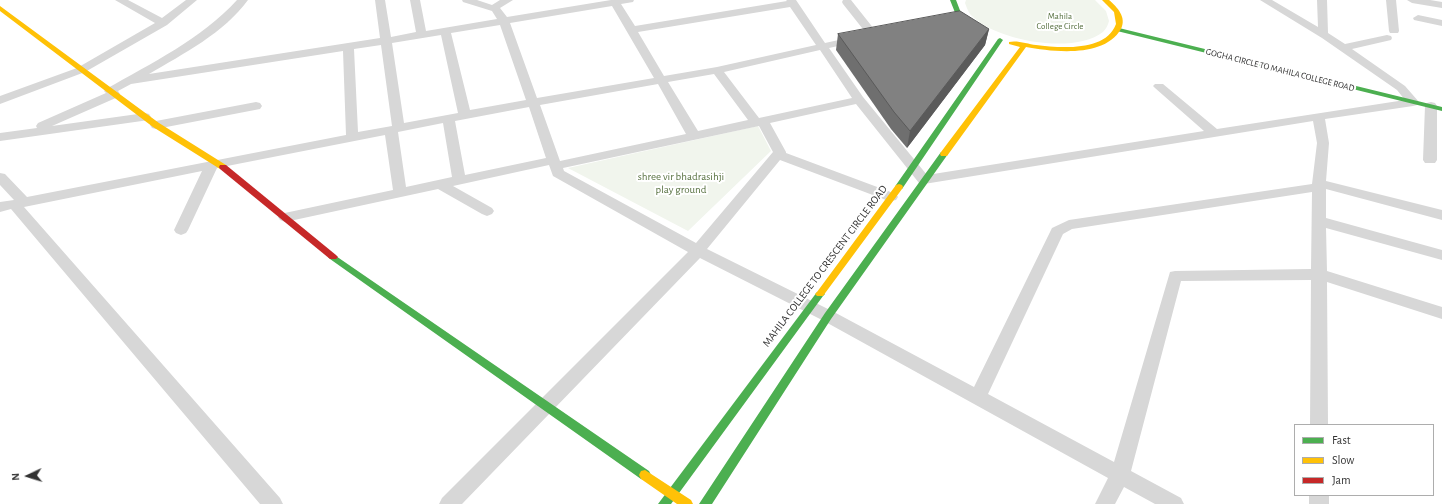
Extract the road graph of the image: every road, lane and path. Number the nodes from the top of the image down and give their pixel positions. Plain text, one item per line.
1 (192, 0) edge
2 (255, 0) edge
3 (380, 0) edge
4 (415, 0) edge
5 (467, 0) edge
6 (508, 0) edge
7 (591, 0) edge
8 (629, 0) edge
9 (953, 0) edge
10 (1105, 0) edge
11 (1265, 0) edge
12 (1322, 0) edge
13 (1391, 0) edge
14 (1412, 0) edge
15 (126, 1) edge
16 (243, 1) edge
17 (616, 2) junction
18 (792, 2) edge
19 (847, 2) dead end
20 (604, 4) junction
21 (1442, 5) edge
22 (0, 8) edge
23 (493, 8) junction
24 (1418, 18) dead end
25 (962, 19) junction
26 (504, 21) junction
27 (947, 22) edge
28 (163, 23) junction
29 (1442, 23) edge
30 (632, 30) junction
31 (1119, 30) junction
32 (1376, 30) dead end
33 (445, 31) junction
34 (889, 33) edge
35 (422, 34) junction
36 (874, 36) junction
37 (993, 37) junction
38 (1327, 37) junction
39 (386, 41) junction
40 (822, 45) junction
41 (1024, 46) junction
42 (348, 47) junction
43 (1342, 48) junction
44 (81, 70) junction
45 (717, 70) junction
46 (662, 80) junction
47 (127, 81) junction
48 (1159, 86) dead end
49 (112, 92) junction
50 (0, 100) edge
51 (859, 100) junction
52 (1413, 102) junction
53 (534, 103) junction
54 (256, 106) dead end
55 (1436, 107) edge
56 (465, 115) junction
57 (1318, 116) junction
58 (145, 117) junction
59 (448, 118) junction
60 (760, 122) junction
61 (156, 125) junction
62 (395, 129) junction
63 (26, 133) junction
64 (1214, 133) junction
65 (694, 136) junction
66 (0, 137) edge
67 (352, 137) junction
68 (778, 155) junction
69 (1430, 160) dead end
70 (555, 163) junction
71 (216, 165) junction
72 (914, 167) junction
73 (0, 177) edge
74 (459, 180) junction
75 (924, 180) junction
76 (440, 184) junction
77 (1319, 185) junction
78 (400, 192) junction
79 (891, 197) junction
80 (13, 205) edge
81 (487, 211) dead end
82 (1442, 215) edge
83 (285, 217) junction
84 (1319, 221) junction
85 (180, 230) dead end
86 (698, 251) junction
87 (1442, 255) edge
88 (1319, 274) junction
89 (809, 306) junction
90 (1442, 313) edge
91 (828, 316) junction
92 (978, 397) junction
93 (545, 406) junction
94 (1319, 424) edge
95 (1120, 475) junction
96 (671, 493) junction
97 (273, 504) edge
98 (450, 504) edge
99 (663, 504) edge
100 (686, 504) edge
101 (705, 504) edge
102 (1105, 504) edge
103 (1174, 504) edge

1 - 28 street
2 - 16 street
3 - 39 street
4 - 35 street
5 - 23 street
6 - 23 street
7 - 20 street
8 - 17 street
9 - 25 main road
10 - 31 main road
11 - 38 street
12 - 38 street
13 - 43 street
14 - 21 street
15 - 28 street
16 - 47 street
17 - 20 street
17 - 30 street
18 - 30 street
18 - 40 street
19 - 36 street
20 - 26 street
22 - 44 main road
23 - 26 street
24 - 29 street
25 - 27 street
25 - 37 main road
26 - 33 street
26 - 53 street
28 - 44 street
30 - 46 street
31 - 41 main road
31 - 52 main road, GOGHA CIRCLE TO MAHILA COLLEGE ROAD
32 - 38 street
33 - 35 street
33 - 56 street
34 - 36 street
35 - 39 street
36 - 40 street
37 - 41 main road
37 - 72 main road, MAHILA COLLEGE TO CRESCENT CIRCLE ROAD
38 - 43 street
39 - 42 street
39 - 62 street
40 - 45 street
40 - 51 street
41 - 75 main road
42 - 47 street
42 - 67 street
43 - 52 street
44 - 49 main road
44 - 50 street
45 - 46 street
45 - 60 street
46 - 53 street
46 - 65 street
47 - 49 street
48 - 64 street
49 - 58 main road
49 - 63 street
51 - 60 street
51 - 72 street
52 - 55 main road, GOGHA CIRCLE TO MAHILA COLLEGE ROAD
52 - 57 street
53 - 56 street
53 - 70 street
54 - 61 street
55 - 69 street
56 - 59 street
57 - 64 street
57 - 77 street
58 - 61 main road
58 - 63 street
59 - 62 street
59 - 74 street
60 - 65 street
60 - 68 street
61 - 71 main road
62 - 67 street
62 - 78 street
63 - 66 street
64 - 75 street
65 - 70 street
67 - 71 street
68 - 79 street
68 - 86 street
70 - 74 street
70 - 86 street
71 - 80 street
71 - 83 main road
71 - 85 street
72 - 75 street
72 - 79 main road, MAHILA COLLEGE TO CRESCENT CIRCLE ROAD
73 - 80 street
74 - 76 street
75 - 91 main road
76 - 78 street
76 - 81 street
77 - 82 street
77 - 84 street
77 - 92 street
78 - 83 street
79 - 89 main road, MAHILA COLLEGE TO CRESCENT CIRCLE ROAD
80 - 97 street
83 - 93 main road
84 - 87 street
84 - 88 street
86 - 89 street
86 - 93 street
88 - 90 street
88 - 94 street
88 - 95 street
89 - 91 street
89 - 96 main road, MAHILA COLLEGE TO CRESCENT CIRCLE ROAD
91 - 92 street
91 - 101 main road
92 - 95 street
93 - 96 main road
93 - 98 street
95 - 102 street
95 - 103 street
96 - 99 main road, MAHILA COLLEGE TO CRESCENT CIRCLE ROAD
96 - 100 main road

